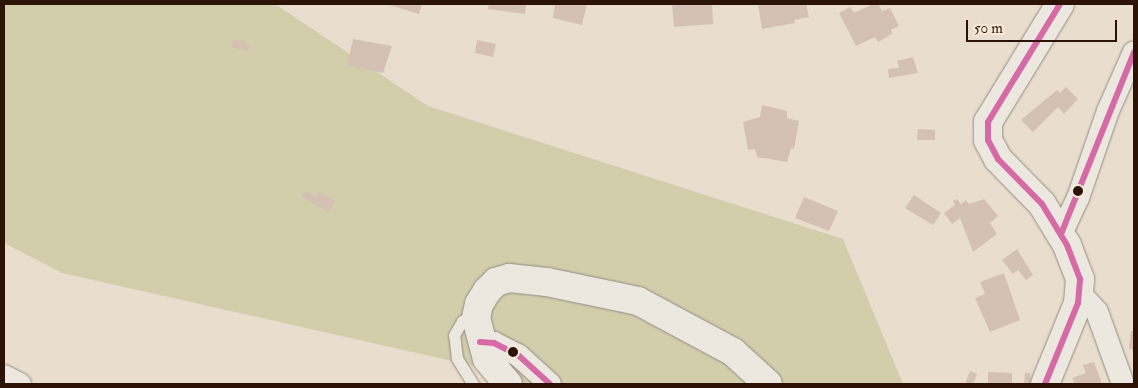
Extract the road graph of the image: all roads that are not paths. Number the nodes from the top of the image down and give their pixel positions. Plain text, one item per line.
1 (1060, 4) edge
2 (1134, 52) edge
3 (1061, 234) junction
4 (1080, 293) junction
5 (478, 330) junction
6 (4, 376) edge
7 (20, 384) edge
8 (473, 384) edge
9 (508, 384) edge
10 (550, 384) edge
11 (768, 384) edge
12 (1045, 384) edge
13 (1123, 384) edge

1 - 3 street
2 - 3 street
3 - 4 street
4 - 12 street
4 - 13 street
5 - 8 lane
5 - 9 street
5 - 10 street
5 - 11 street
6 - 7 street

